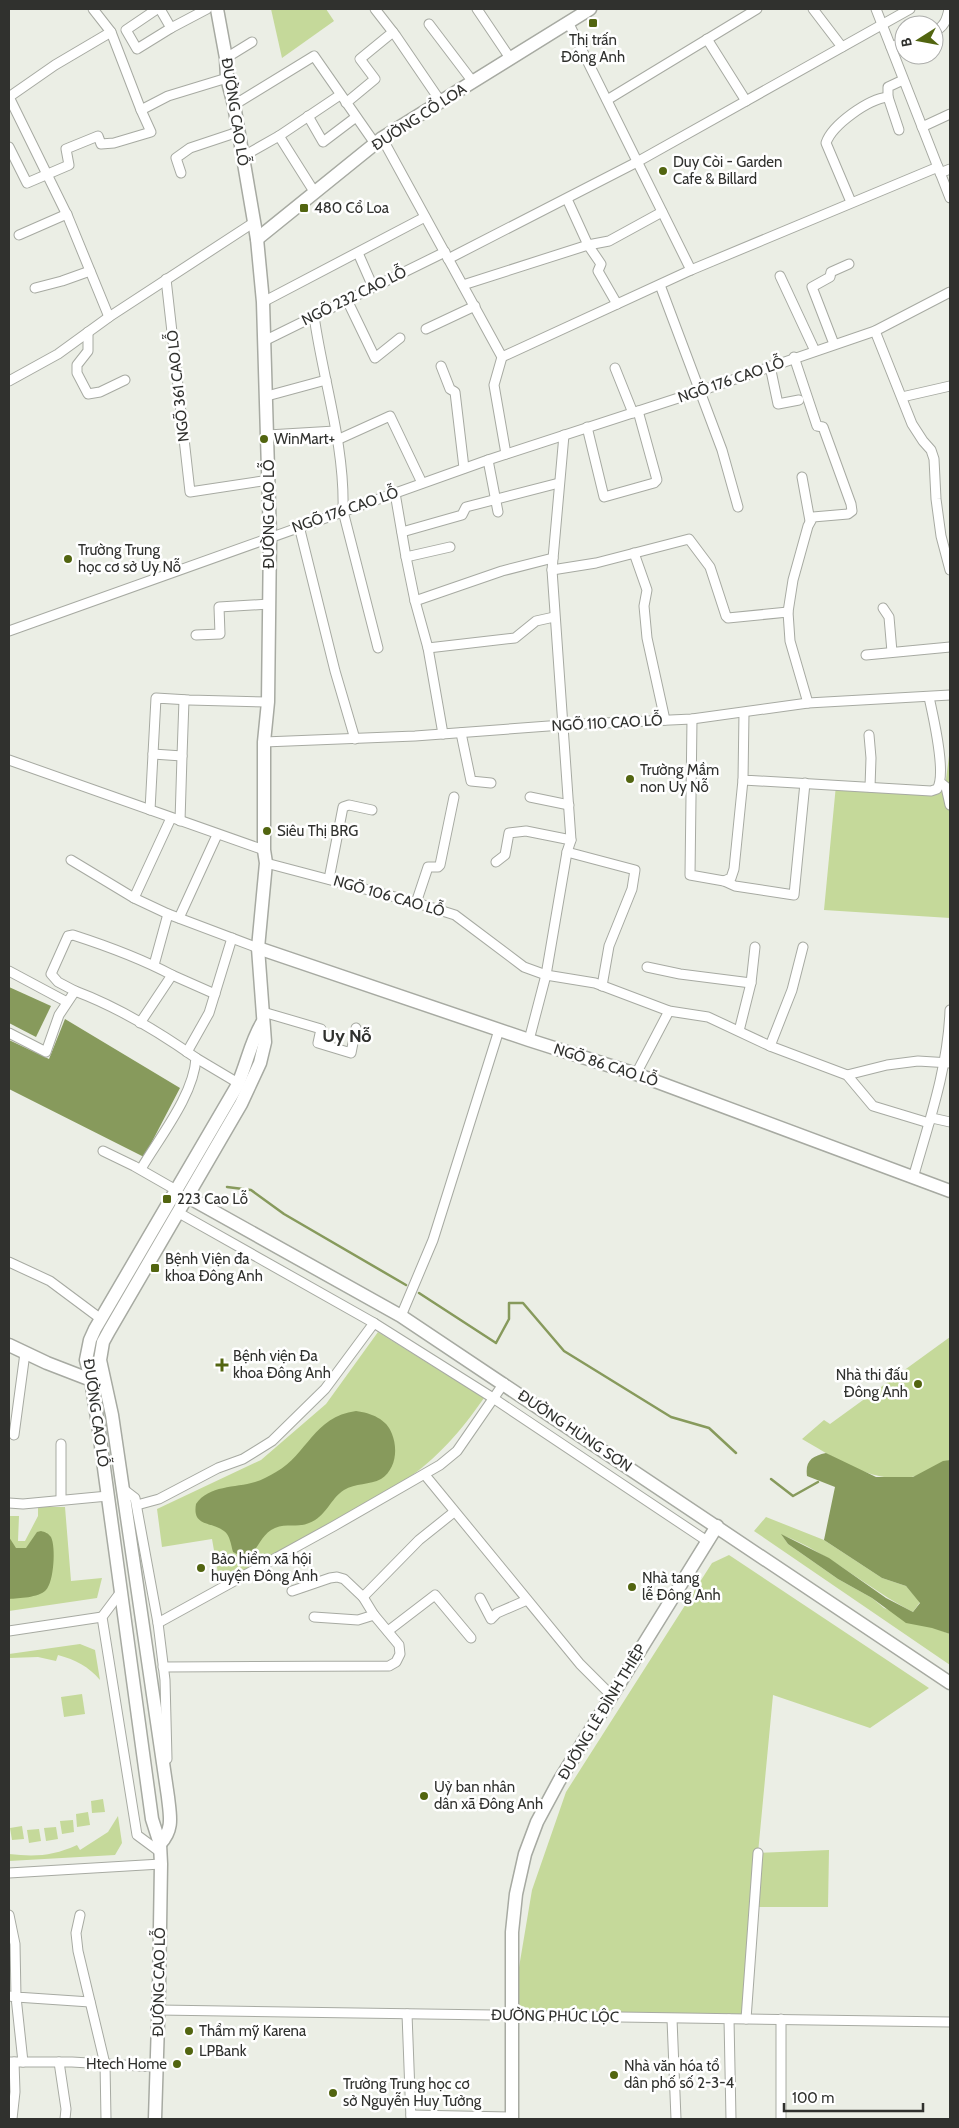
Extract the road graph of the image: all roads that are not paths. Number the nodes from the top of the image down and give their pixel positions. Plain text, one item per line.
1 (93, 9) edge
2 (159, 9) edge
3 (207, 9) edge
4 (218, 9) edge
5 (375, 9) edge
6 (479, 9) edge
7 (590, 9) edge
8 (757, 9) edge
9 (813, 9) edge
10 (876, 9) edge
11 (910, 9) edge
12 (949, 9) edge
13 (568, 22) junction
14 (429, 24) dead end
15 (944, 24) edge
16 (882, 25) junction
17 (171, 28) junction
18 (111, 32) junction
19 (393, 32) junction
20 (707, 39) junction
21 (252, 42) dead end
22 (894, 46) edge
23 (842, 47) junction
24 (891, 47) junction
25 (226, 58) junction
26 (510, 58) junction
27 (227, 78) junction
28 (904, 80) junction
29 (473, 82) junction
30 (340, 95) junction
31 (9, 97) edge
32 (888, 98) junction
33 (606, 100) junction
34 (746, 101) junction
35 (441, 102) junction
36 (346, 103) junction
37 (234, 105) junction
38 (141, 110) junction
39 (950, 114) edge
40 (308, 116) junction
41 (356, 116) junction
42 (922, 127) junction
43 (899, 130) dead end
44 (238, 132) junction
45 (279, 136) junction
46 (379, 141) junction
47 (9, 147) edge
48 (242, 157) junction
49 (638, 162) junction
50 (950, 169) edge
51 (939, 170) junction
52 (181, 173) dead end
53 (47, 174) junction
54 (315, 193) junction
55 (566, 198) junction
56 (950, 198) edge
57 (852, 202) junction
58 (662, 212) junction
59 (67, 214) junction
60 (426, 217) junction
61 (253, 223) junction
62 (19, 235) dead end
63 (257, 239) junction
64 (588, 245) junction
65 (358, 252) junction
66 (447, 256) junction
67 (849, 264) dead end
68 (691, 270) junction
69 (90, 271) junction
70 (780, 276) dead end
71 (166, 279) junction
72 (463, 285) junction
73 (660, 285) junction
74 (373, 287) junction
75 (35, 288) dead end
76 (950, 292) edge
77 (347, 300) junction
78 (263, 302) junction
79 (617, 304) junction
80 (474, 306) junction
81 (110, 316) junction
82 (314, 316) junction
83 (426, 329) dead end
84 (875, 331) junction
85 (88, 332) junction
86 (400, 338) dead end
87 (264, 341) junction
88 (834, 344) junction
89 (815, 351) junction
90 (502, 357) junction
91 (794, 358) junction
92 (440, 366) dead end
93 (770, 366) junction
94 (615, 368) dead end
95 (125, 380) dead end
96 (326, 380) junction
97 (9, 381) edge
98 (950, 386) edge
99 (699, 391) junction
100 (266, 396) junction
101 (902, 397) junction
102 (799, 400) dead end
103 (635, 412) junction
104 (587, 427) junction
105 (268, 435) junction
106 (336, 435) junction
107 (564, 435) junction
108 (506, 454) junction
109 (488, 460) junction
110 (464, 468) junction
111 (802, 477) dead end
112 (268, 480) junction
113 (422, 483) junction
114 (559, 483) junction
115 (395, 493) junction
116 (496, 500) junction
117 (738, 507) dead end
118 (343, 511) junction
119 (498, 512) dead end
120 (810, 522) junction
121 (299, 526) junction
122 (402, 532) junction
123 (270, 537) junction
124 (450, 547) dead end
125 (634, 553) junction
126 (406, 557) junction
127 (553, 558) junction
128 (552, 570) junction
129 (950, 570) edge
130 (415, 601) junction
131 (269, 604) junction
132 (883, 608) dead end
133 (788, 612) junction
134 (554, 617) junction
135 (9, 631) edge
136 (196, 635) dead end
137 (950, 647) edge
138 (378, 648) dead end
139 (428, 648) junction
140 (892, 652) junction
141 (866, 655) dead end
142 (950, 695) edge
143 (929, 697) junction
144 (184, 700) junction
145 (268, 702) junction
146 (808, 703) junction
147 (744, 713) junction
148 (692, 719) junction
149 (665, 720) junction
150 (562, 726) junction
151 (461, 733) junction
152 (443, 734) junction
153 (869, 735) dead end
154 (355, 739) junction
155 (264, 742) junction
156 (153, 754) junction
157 (182, 756) junction
158 (9, 760) edge
159 (743, 780) junction
160 (491, 783) dead end
161 (805, 783) junction
162 (941, 784) junction
163 (870, 787) junction
164 (454, 797) dead end
165 (530, 797) dead end
166 (569, 805) junction
167 (950, 805) edge
168 (150, 810) junction
169 (372, 810) dead end
170 (175, 820) junction
171 (217, 835) junction
172 (571, 840) junction
173 (264, 850) junction
174 (567, 852) junction
175 (71, 860) dead end
176 (496, 862) dead end
177 (266, 863) junction
178 (329, 879) junction
179 (724, 881) junction
180 (134, 898) junction
181 (416, 902) junction
182 (168, 914) junction
183 (179, 918) junction
184 (232, 938) junction
185 (755, 947) dead end
186 (803, 947) dead end
187 (258, 948) junction
188 (154, 965) junction
189 (647, 967) dead end
190 (9, 971) edge
191 (172, 975) junction
192 (546, 975) junction
193 (751, 983) junction
194 (602, 986) junction
195 (76, 991) junction
196 (214, 994) junction
197 (67, 1002) junction
198 (950, 1010) edge
199 (669, 1011) junction
200 (263, 1018) junction
201 (140, 1023) junction
202 (356, 1028) dead end
203 (499, 1030) junction
204 (739, 1031) junction
205 (9, 1033) edge
206 (529, 1040) junction
207 (770, 1046) junction
208 (187, 1052) junction
209 (196, 1058) junction
210 (948, 1063) edge
211 (636, 1074) junction
212 (848, 1075) junction
213 (238, 1083) junction
214 (930, 1120) junction
215 (950, 1122) edge
216 (103, 1151) dead end
217 (140, 1169) junction
218 (913, 1178) junction
219 (176, 1190) junction
220 (950, 1191) edge
221 (188, 1198) junction
222 (180, 1213) junction
223 (9, 1262) edge
224 (402, 1316) junction
225 (102, 1319) junction
226 (374, 1323) junction
227 (9, 1345) edge
228 (25, 1353) junction
229 (91, 1380) junction
230 (104, 1380) junction
231 (504, 1383) junction
232 (493, 1398) junction
233 (14, 1434) dead end
234 (61, 1444) dead end
235 (425, 1475) junction
236 (122, 1488) junction
237 (108, 1496) junction
238 (61, 1499) junction
239 (9, 1502) edge
240 (137, 1505) junction
241 (454, 1512) junction
242 (717, 1526) junction
243 (708, 1541) junction
244 (150, 1574) junction
245 (136, 1577) junction
246 (292, 1591) dead end
247 (120, 1593) junction
248 (363, 1597) junction
249 (480, 1598) dead end
250 (527, 1600) junction
251 (374, 1615) junction
252 (314, 1617) dead end
253 (102, 1618) junction
254 (158, 1623) junction
255 (9, 1631) edge
256 (388, 1631) junction
257 (471, 1638) dead end
258 (163, 1667) junction
259 (950, 1683) edge
260 (611, 1695) junction
261 (168, 1797) junction
262 (160, 1853) junction
263 (758, 1853) dead end
264 (9, 1873) edge
265 (9, 1915) edge
266 (80, 1915) dead end
267 (12, 1996) edge
268 (90, 2002) junction
269 (159, 2010) junction
270 (407, 2014) junction
271 (511, 2015) junction
272 (672, 2019) junction
273 (729, 2019) junction
274 (746, 2019) junction
275 (781, 2020) junction
276 (950, 2022) edge
277 (15, 2062) edge
278 (59, 2062) junction
279 (105, 2064) junction
280 (156, 2067) junction
281 (411, 2117) edge
282 (512, 2118) edge
283 (12, 2119) edge
284 (65, 2119) edge
285 (106, 2119) edge
286 (155, 2119) edge
287 (676, 2119) edge
288 (731, 2119) edge
289 (781, 2119) edge

1 - 18 street
2 - 17 street
2 - 17 street
3 - 17 street
4 - 25 main road, ĐƯỜNG CAO LỖ
5 - 19 street
6 - 26 street
7 - 13 main road, ĐƯỜNG CỔ LOA
8 - 20 street
9 - 23 street
10 - 16 street
11 - 16 street, NGÕ 232 CAO LỖ
12 - 15 street
13 - 26 main road, ĐƯỜNG CỔ LOA
13 - 33 street
14 - 29 street
16 - 23 street, NGÕ 232 CAO LỖ
16 - 24 street
18 - 31 street
18 - 38 street
19 - 35 street
19 - 36 street
20 - 33 street
20 - 34 street
21 - 25 street
22 - 24 street
23 - 34 street, NGÕ 232 CAO LỖ
24 - 28 street
25 - 27 main road, ĐƯỜNG CAO LỖ
26 - 29 main road, ĐƯỜNG CỔ LOA
27 - 37 main road, ĐƯỜNG CAO LỖ
27 - 38 street
28 - 32 street
28 - 42 street
29 - 35 main road, ĐƯỜNG CỔ LOA
30 - 36 street
30 - 37 street
30 - 40 street
31 - 53 street
32 - 43 street
32 - 57 street
33 - 49 street
34 - 49 street, NGÕ 232 CAO LỖ
35 - 46 main road, ĐƯỜNG CỔ LOA
36 - 41 street
37 - 44 main road, ĐƯỜNG CAO LỖ
38 - 53 street
39 - 42 street
40 - 41 street
40 - 45 street
41 - 46 street
42 - 51 street
44 - 48 main road, ĐƯỜNG CAO LỖ
44 - 52 street
45 - 48 street
45 - 54 street
46 - 54 main road, ĐƯỜNG CỔ LOA
46 - 60 street
47 - 53 street
48 - 61 main road, ĐƯỜNG CAO LỖ
49 - 55 street, NGÕ 232 CAO LỖ
49 - 58 street
50 - 51 street
51 - 56 street
51 - 57 street
53 - 59 street
54 - 63 main road, ĐƯỜNG CỔ LOA
55 - 64 street
55 - 66 street, NGÕ 232 CAO LỖ
57 - 68 street
58 - 64 street
58 - 68 street
59 - 62 street
59 - 69 street
60 - 65 street
60 - 66 street
61 - 63 main road, ĐƯỜNG CAO LỖ
61 - 71 street
63 - 78 main road, ĐƯỜNG CAO LỖ
64 - 72 street
64 - 79 street
65 - 74 street
65 - 78 street
66 - 72 street
66 - 74 street, NGÕ 232 CAO LỖ
67 - 88 street
68 - 73 street
69 - 75 street
69 - 81 street
70 - 89 street
71 - 81 street
71 - 112 street, NGÕ 361 CAO LỖ
72 - 80 street
73 - 79 street
73 - 99 street
74 - 77 street, NGÕ 232 CAO LỖ
76 - 84 street, NGÕ 176 CAO LỖ
77 - 82 street, NGÕ 232 CAO LỖ
77 - 86 street
78 - 87 main road, ĐƯỜNG CAO LỖ
79 - 90 street
80 - 83 street
80 - 90 street
81 - 85 street
82 - 87 street, NGÕ 232 CAO LỖ
82 - 96 street
84 - 88 street, NGÕ 176 CAO LỖ
84 - 101 street
85 - 95 street
85 - 97 street
87 - 100 main road, ĐƯỜNG CAO LỖ
88 - 89 street, NGÕ 176 CAO LỖ
89 - 91 street, NGÕ 176 CAO LỖ
90 - 108 street
91 - 93 street, NGÕ 176 CAO LỖ
91 - 120 street
92 - 110 street
93 - 99 street, NGÕ 176 CAO LỖ
93 - 102 street
94 - 103 street
96 - 100 street
96 - 106 street
98 - 101 street
99 - 103 street, NGÕ 176 CAO LỖ
99 - 117 street
100 - 105 main road, ĐƯỜNG CAO LỖ
101 - 129 street
103 - 104 street, NGÕ 176 CAO LỖ
103 - 104 street
104 - 107 street, NGÕ 176 CAO LỖ
105 - 106 street
105 - 112 main road, ĐƯỜNG CAO LỖ
106 - 113 street
106 - 118 street
107 - 108 street, NGÕ 176 CAO LỖ
107 - 114 street
108 - 109 street, NGÕ 176 CAO LỖ
109 - 110 street, NGÕ 176 CAO LỖ
109 - 116 street
110 - 113 street, NGÕ 176 CAO LỖ
111 - 120 street
112 - 123 main road, ĐƯỜNG CAO LỖ
113 - 115 street, NGÕ 176 CAO LỖ
114 - 116 street
114 - 127 street
115 - 118 street, NGÕ 176 CAO LỖ
115 - 122 street
116 - 119 street
116 - 122 street
118 - 121 street, NGÕ 176 CAO LỖ
118 - 138 street
120 - 133 street
121 - 123 street, NGÕ 176 CAO LỖ
121 - 154 street
122 - 126 street
123 - 131 main road, ĐƯỜNG CAO LỖ
123 - 135 street, NGÕ 176 CAO LỖ
124 - 126 street
125 - 128 street
125 - 133 street
125 - 149 street
126 - 130 street
127 - 128 street
127 - 130 street
128 - 134 street
130 - 139 street
131 - 136 street
131 - 145 main road, ĐƯỜNG CAO LỖ
132 - 140 street
133 - 146 street
134 - 139 street
134 - 150 street
137 - 140 street
139 - 152 street
140 - 141 street
142 - 143 street, NGÕ 110 CAO LỖ
143 - 146 street, NGÕ 110 CAO LỖ
143 - 162 street
144 - 145 street
144 - 156 street
144 - 157 street
145 - 155 main road, ĐƯỜNG CAO LỖ
146 - 147 street, NGÕ 110 CAO LỖ
147 - 148 street, NGÕ 110 CAO LỖ
147 - 159 street
148 - 149 street, NGÕ 110 CAO LỖ
148 - 179 street
149 - 150 street, NGÕ 110 CAO LỖ
150 - 151 street, NGÕ 110 CAO LỖ
150 - 166 street
151 - 152 street, NGÕ 110 CAO LỖ
151 - 160 street
152 - 154 street, NGÕ 110 CAO LỖ
153 - 163 street
154 - 155 street, NGÕ 110 CAO LỖ
155 - 173 main road, ĐƯỜNG CAO LỖ
156 - 157 street
156 - 168 street
157 - 170 street
158 - 168 street
159 - 161 street
159 - 179 street
161 - 163 street
161 - 179 street
162 - 163 street
162 - 167 street
164 - 181 street
165 - 166 street
166 - 172 street
168 - 170 street
169 - 178 street
170 - 171 street
170 - 180 street
171 - 173 street
171 - 183 street
172 - 174 street
172 - 176 street
173 - 177 main road, ĐƯỜNG CAO LỖ
174 - 192 street
174 - 194 street
175 - 180 street
177 - 178 street, NGÕ 106 CAO LỖ
177 - 187 main road, ĐƯỜNG CAO LỖ
178 - 181 street, NGÕ 106 CAO LỖ
180 - 182 street
181 - 192 street, NGÕ 106 CAO LỖ
182 - 183 street
182 - 188 street
183 - 184 street
184 - 187 street
184 - 196 street
185 - 193 street
186 - 207 street
187 - 200 main road, ĐƯỜNG CAO LỖ
187 - 203 main road, NGÕ 86 CAO LỖ
188 - 191 street
188 - 195 street
189 - 193 street
190 - 197 street
191 - 196 street
191 - 201 street
192 - 194 street, NGÕ 106 CAO LỖ
192 - 206 street
193 - 204 street
194 - 199 street, NGÕ 106 CAO LỖ
195 - 197 street
195 - 201 street
196 - 208 street
197 - 205 street
198 - 210 street
199 - 204 street, NGÕ 106 CAO LỖ
199 - 211 street
200 - 202 street
200 - 213 main road, ĐƯỜNG CAO LỖ
200 - 221 main road, ĐƯỜNG CAO LỖ
201 - 208 street
203 - 206 main road, NGÕ 86 CAO LỖ
203 - 224 street
204 - 207 street, NGÕ 106 CAO LỖ
206 - 211 main road, NGÕ 86 CAO LỖ
207 - 212 street
208 - 209 street
209 - 213 street
209 - 217 street
210 - 212 street
210 - 214 street
211 - 218 main road, NGÕ 86 CAO LỖ
212 - 214 street
213 - 219 main road, ĐƯỜNG CAO LỖ
214 - 215 street
214 - 218 street
216 - 217 street
217 - 219 street
218 - 220 main road, NGÕ 86 CAO LỖ
219 - 225 main road, ĐƯỜNG CAO LỖ
221 - 222 main road, ĐƯỜNG CAO LỖ
221 - 224 main road, ĐƯỜNG HÙNG SƠN
222 - 226 street
222 - 230 main road, ĐƯỜNG CAO LỖ
223 - 225 street
224 - 231 main road, ĐƯỜNG HÙNG SƠN
225 - 229 main road, ĐƯỜNG CAO LỖ
226 - 232 street
226 - 240 street
227 - 228 main road
228 - 229 main road
228 - 233 street
229 - 230 main road
229 - 237 main road, ĐƯỜNG CAO LỖ
230 - 236 main road, ĐƯỜNG CAO LỖ
231 - 232 street
231 - 242 main road, ĐƯỜNG HÙNG SƠN
232 - 235 street
232 - 243 street
234 - 238 street
235 - 241 street
235 - 254 street
236 - 240 street
236 - 245 main road, ĐƯỜNG CAO LỖ
237 - 238 street
237 - 247 main road, ĐƯỜNG CAO LỖ
238 - 239 street
240 - 244 street
241 - 248 street
241 - 250 street
242 - 243 main road, ĐƯỜNG LÊ ĐÌNH THIỆP
242 - 259 main road, ĐƯỜNG HÙNG SƠN
243 - 260 main road, ĐƯỜNG LÊ ĐÌNH THIỆP
244 - 245 street
244 - 254 street
245 - 261 main road, ĐƯỜNG CAO LỖ
246 - 248 street
247 - 253 street
247 - 262 main road, ĐƯỜNG CAO LỖ
248 - 251 street
249 - 250 street
250 - 260 street
251 - 252 street
251 - 256 street
253 - 255 street
253 - 262 street
254 - 258 street
256 - 257 street
256 - 258 street
258 - 261 street
260 - 271 main road, ĐƯỜNG LÊ ĐÌNH THIỆP
261 - 262 main road, ĐƯỜNG CAO LỖ
262 - 264 street
262 - 269 main road, ĐƯỜNG CAO LỖ
263 - 274 street
265 - 267 street
266 - 268 street
267 - 268 street
267 - 277 street
268 - 279 street
269 - 270 street, ĐƯỜNG PHÚC LỘC
269 - 280 main road, ĐƯỜNG CAO LỖ
270 - 271 street, ĐƯỜNG PHÚC LỘC
270 - 281 street
271 - 272 street, ĐƯỜNG PHÚC LỘC
271 - 282 main road, ĐƯỜNG LÊ ĐÌNH THIỆP
272 - 273 street, ĐƯỜNG PHÚC LỘC
272 - 287 street
273 - 274 street, ĐƯỜNG PHÚC LỘC
273 - 288 street
274 - 275 street, ĐƯỜNG PHÚC LỘC
275 - 276 street, ĐƯỜNG PHÚC LỘC
275 - 289 street
277 - 278 street
277 - 283 street
278 - 279 street
278 - 284 street
279 - 280 street
279 - 285 street
280 - 286 main road, ĐƯỜNG CAO LỖ
281 - 282 street

